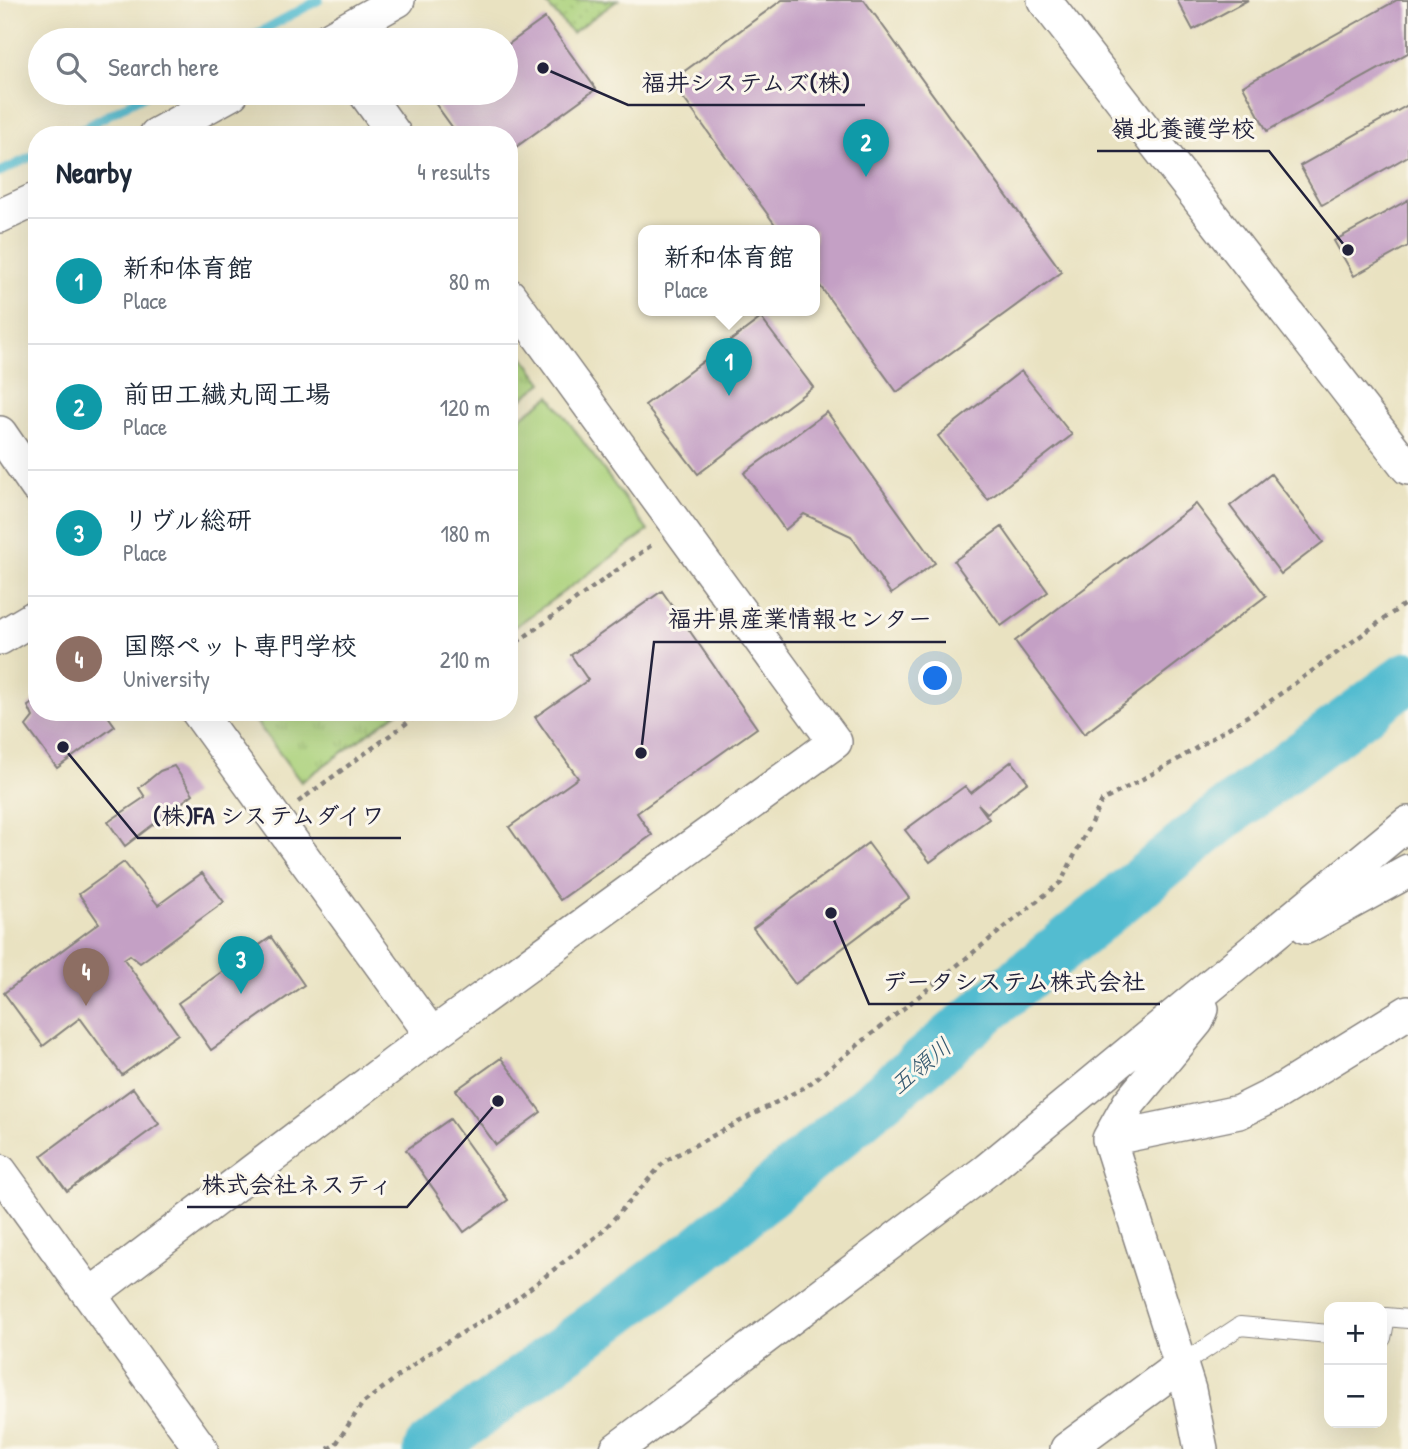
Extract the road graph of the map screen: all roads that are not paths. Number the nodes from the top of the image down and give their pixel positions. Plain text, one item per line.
1 (398, 0) edge
2 (1044, 0) edge
3 (350, 28) edge
4 (210, 105) edge
5 (374, 105) edge
6 (172, 126) edge
7 (389, 126) edge
8 (28, 203) edge
9 (0, 216) edge
10 (518, 307) edge
11 (0, 433) edge
12 (1408, 468) edge
13 (28, 474) edge
14 (28, 621) edge
15 (0, 638) edge
16 (205, 721) edge
17 (1408, 823) edge
18 (1408, 872) edge
19 (1258, 948) junction
20 (1210, 988) junction
21 (1408, 1012) edge
22 (432, 1035) junction
23 (1109, 1139) junction
24 (0, 1171) edge
25 (90, 1295) junction
26 (1387, 1317) edge
27 (1408, 1319) edge
28 (1324, 1334) edge
29 (1181, 1365) junction
30 (201, 1449) edge
31 (617, 1449) edge
32 (1067, 1449) edge
33 (1201, 1449) edge

1 - 3 street
2 - 12 street
4 - 6 street
5 - 7 street
8 - 9 street
10 - 22 street
11 - 13 street
14 - 15 street
16 - 22 street
17 - 19 street
18 - 19 street
19 - 20 street
20 - 23 street
20 - 31 street
21 - 23 street
22 - 25 street
23 - 29 street
24 - 25 street
25 - 30 street
26 - 27 lane
28 - 29 lane
29 - 32 street
29 - 33 street

